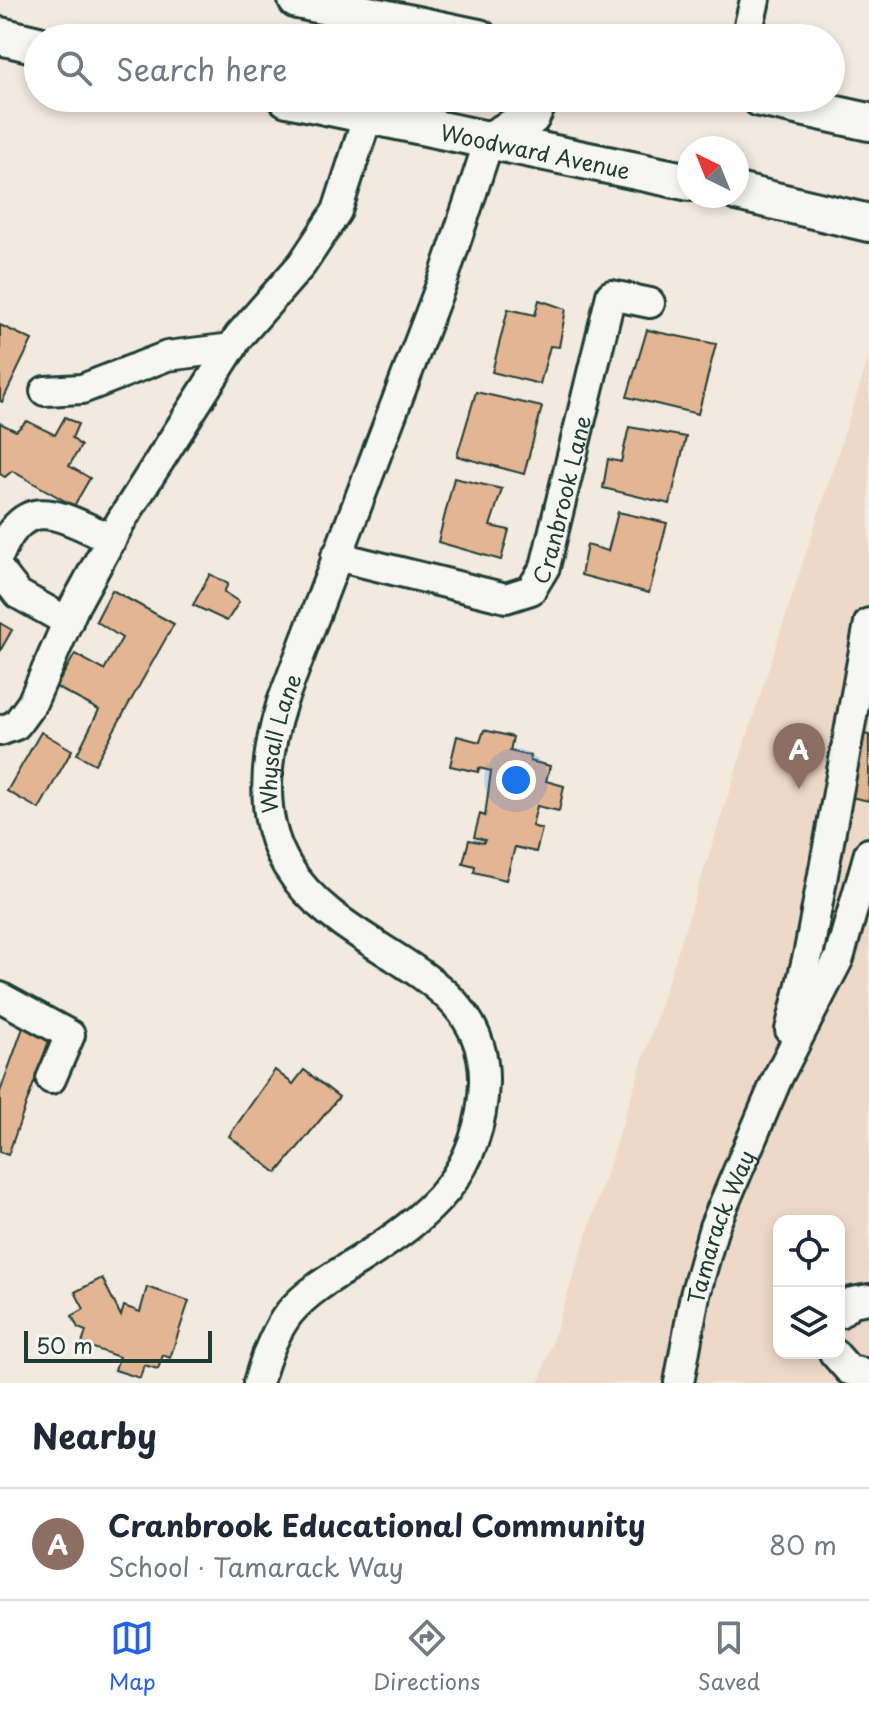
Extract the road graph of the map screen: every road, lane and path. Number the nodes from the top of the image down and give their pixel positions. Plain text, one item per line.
1 (297, 0) edge
2 (755, 0) edge
3 (398, 10) edge
4 (438, 24) edge
5 (749, 24) edge
6 (0, 36) edge
7 (24, 42) edge
8 (354, 112) edge
9 (533, 112) edge
10 (824, 112) edge
11 (368, 115) junction
12 (869, 122) edge
13 (489, 141) junction
14 (677, 180) edge
15 (749, 195) edge
16 (869, 223) edge
17 (650, 303) dead end
18 (232, 348) junction
19 (45, 391) dead end
20 (112, 539) junction
21 (0, 553) edge
22 (336, 556) junction
23 (0, 571) edge
24 (68, 622) junction
25 (869, 623) edge
26 (864, 676) edge
27 (0, 731) edge
28 (825, 849) junction
29 (868, 864) edge
30 (0, 997) edge
31 (778, 1077) junction
32 (51, 1079) dead end
33 (869, 1299) edge
34 (845, 1308) edge
35 (839, 1359) edge
36 (869, 1374) edge
37 (258, 1383) edge
38 (679, 1383) edge

1 - 3 main road
2 - 5 street
3 - 4 main road
6 - 7 main road
8 - 11 main road, Woodward Avenue
9 - 13 main road
10 - 12 main road
11 - 13 main road, Woodward Avenue
11 - 18 street
13 - 14 main road, Woodward Avenue
13 - 22 street, Whysall Lane
15 - 16 main road
17 - 22 street, Cranbrook Lane
18 - 19 street
18 - 20 street
20 - 21 street
20 - 24 street
22 - 37 street, Whysall Lane
23 - 24 street
24 - 27 street
25 - 26 street, Tamarack Way
26 - 28 street, Tamarack Way
28 - 29 street, Tamarack Way
28 - 31 street, Tamarack Way
29 - 31 street, Tamarack Way
30 - 32 street
31 - 38 street, Tamarack Way
33 - 34 street
35 - 36 street

